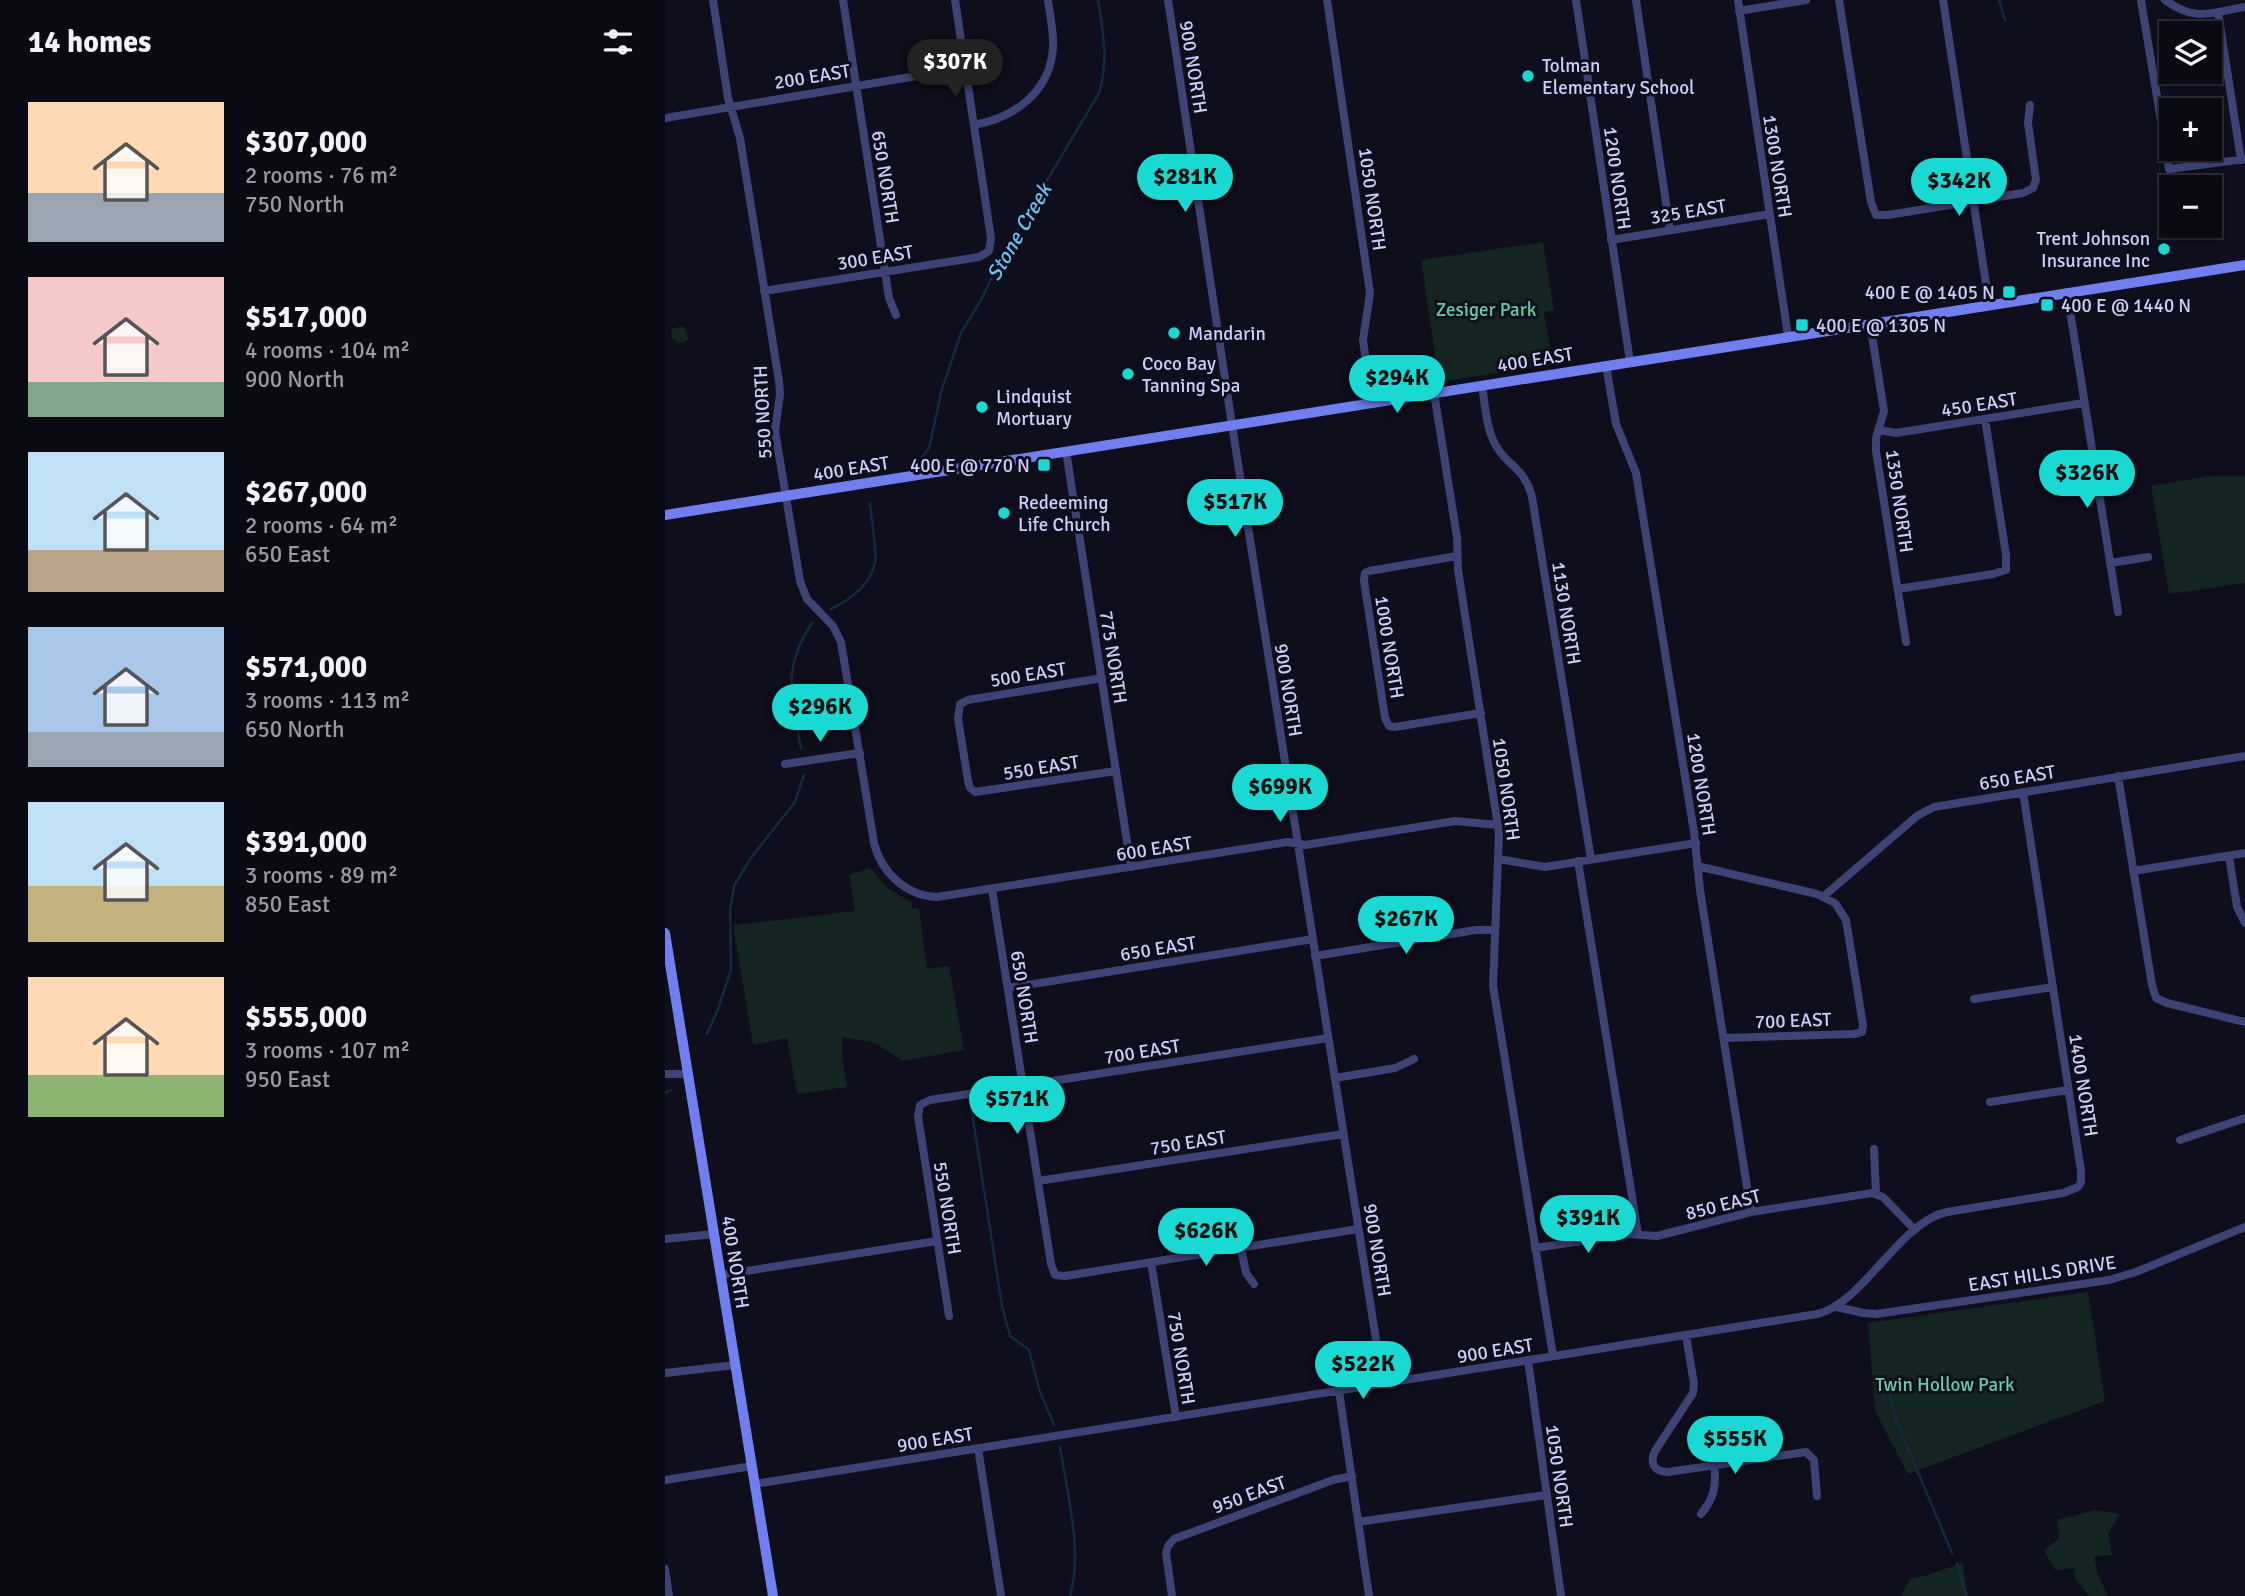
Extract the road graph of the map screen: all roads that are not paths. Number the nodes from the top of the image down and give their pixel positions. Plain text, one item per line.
1 (713, 0) edge
2 (843, 0) edge
3 (955, 0) edge
4 (1048, 0) edge
5 (1168, 0) edge
6 (1327, 0) edge
7 (1576, 0) edge
8 (1636, 0) edge
9 (1738, 0) edge
10 (1806, 0) edge
11 (1839, 0) edge
12 (1943, 0) edge
13 (2141, 0) edge
14 (2165, 0) edge
15 (2245, 7) edge
16 (1739, 11) junction
17 (2217, 12) junction
18 (965, 68) junction
19 (856, 86) junction
20 (2030, 105) dead end
21 (730, 107) junction
22 (665, 118) edge
23 (974, 125) junction
24 (2243, 159) edge
25 (1974, 201) junction
26 (1770, 214) junction
27 (1670, 230) junction
28 (1612, 240) junction
29 (2245, 265) edge
30 (884, 272) junction
31 (764, 291) junction
32 (2067, 292) junction
33 (1989, 304) junction
34 (896, 315) dead end
35 (1870, 323) junction
36 (1788, 336) junction
37 (1630, 362) junction
38 (1606, 365) junction
39 (1482, 385) junction
40 (1434, 393) junction
41 (1372, 402) junction
42 (2084, 403) junction
43 (1985, 419) junction
44 (1232, 425) junction
45 (1879, 430) junction
46 (1066, 451) junction
47 (786, 496) junction
48 (665, 515) edge
49 (1457, 556) junction
50 (2148, 557) dead end
51 (2110, 563) junction
52 (1898, 589) junction
53 (2118, 612) dead end
54 (1906, 642) dead end
55 (1102, 678) junction
56 (1481, 713) junction
57 (860, 753) junction
58 (2245, 756) edge
59 (785, 764) dead end
60 (1116, 771) junction
61 (2118, 776) junction
62 (972, 791) joint
63 (2023, 792) junction
64 (1498, 825) junction
65 (1696, 843) junction
66 (1298, 844) junction
67 (2245, 853) edge
68 (2229, 856) junction
69 (1499, 859) junction
70 (1591, 859) junction
71 (1578, 862) junction
72 (1697, 866) junction
73 (1131, 867) junction
74 (2133, 871) junction
75 (901, 884) joint
76 (992, 889) junction
77 (1824, 896) junction
78 (2245, 923) edge
79 (1495, 930) junction
80 (665, 933) edge
81 (1313, 939) junction
82 (1315, 956) junction
83 (2053, 987) junction
84 (1008, 988) junction
85 (1974, 999) dead end
86 (2245, 1022) edge
87 (1328, 1038) junction
88 (1724, 1038) junction
89 (1414, 1059) dead end
90 (665, 1074) edge
91 (688, 1074) junction
92 (1335, 1078) junction
93 (1023, 1086) junction
94 (2069, 1090) junction
95 (1990, 1102) dead end
96 (920, 1105) joint
97 (2245, 1118) edge
98 (1343, 1134) junction
99 (2180, 1140) dead end
100 (1874, 1149) dead end
101 (1038, 1181) junction
102 (2078, 1187) joint
103 (1876, 1194) junction
104 (1751, 1212) junction
105 (2245, 1227) edge
106 (1359, 1229) junction
107 (1915, 1230) junction
108 (714, 1234) junction
109 (1638, 1234) junction
110 (665, 1239) edge
111 (937, 1241) junction
112 (1241, 1248) junction
113 (1535, 1248) junction
114 (1151, 1262) junction
115 (721, 1275) junction
116 (1254, 1284) dead end
117 (1837, 1307) junction
118 (949, 1316) dead end
119 (1686, 1335) junction
120 (1553, 1356) junction
121 (1528, 1360) junction
122 (735, 1365) junction
123 (665, 1373) edge
124 (1383, 1384) junction
125 (1339, 1391) junction
126 (1176, 1417) junction
127 (978, 1448) junction
128 (1714, 1465) junction
129 (752, 1466) junction
130 (1352, 1476) junction
131 (665, 1480) edge
132 (755, 1484) junction
133 (1546, 1495) junction
134 (1817, 1496) dead end
135 (1702, 1514) dead end
136 (1358, 1522) junction
137 (665, 1569) edge
138 (669, 1596) edge
139 (773, 1596) edge
140 (1001, 1596) edge
141 (1172, 1596) edge
142 (1369, 1596) edge
143 (1560, 1596) edge

1 - 21 street, 550 NORTH
2 - 19 street, 650 NORTH
3 - 18 street
4 - 23 street
5 - 44 street, 900 NORTH
6 - 41 street, 1050 NORTH
7 - 28 street, 1200 NORTH
8 - 27 street
9 - 16 street, 1300 NORTH
10 - 16 street
11 - 25 street
12 - 25 street
13 - 24 street
14 - 17 street
15 - 17 street
16 - 26 street, 1300 NORTH
17 - 24 street
18 - 19 street, 200 EAST
18 - 23 street
19 - 21 street, 200 EAST
19 - 30 street, 650 NORTH
20 - 25 street
21 - 22 street, 200 EAST
21 - 31 street, 550 NORTH
23 - 30 street, 300 EAST
25 - 33 street
26 - 27 street, 325 EAST
26 - 36 street, 1300 NORTH
27 - 28 street, 325 EAST
28 - 37 street, 1200 NORTH
29 - 32 main road, 400 EAST
30 - 31 street, 300 EAST
30 - 34 street, 650 NORTH
31 - 47 street, 550 NORTH
32 - 33 main road, 400 EAST
32 - 42 street
33 - 35 main road, 400 EAST
35 - 36 main road, 400 EAST
35 - 45 street, 1350 NORTH
36 - 37 main road, 400 EAST
37 - 38 main road, 400 EAST
38 - 39 main road, 400 EAST
38 - 65 street, 1200 NORTH
39 - 40 main road, 400 EAST
39 - 70 street, 1130 NORTH
40 - 41 main road, 400 EAST
40 - 49 street, 1050 NORTH
41 - 44 main road, 400 EAST
42 - 43 street, 450 EAST
42 - 51 street
43 - 45 street, 450 EAST
43 - 52 street
44 - 46 main road, 400 EAST
44 - 66 street, 900 NORTH
45 - 52 street, 1350 NORTH
46 - 47 main road, 400 EAST
46 - 55 street, 775 NORTH
47 - 48 main road, 400 EAST
47 - 57 street, 550 NORTH
49 - 56 street, 1050 NORTH
49 - 56 street, 1000 NORTH
50 - 51 street
51 - 53 street
52 - 54 street, 1350 NORTH
55 - 60 street, 775 NORTH
55 - 62 street, 500 EAST
56 - 64 street, 1050 NORTH
57 - 59 street
57 - 75 street, 550 NORTH
58 - 61 street, 650 EAST
60 - 62 street, 550 EAST
60 - 73 street, 775 NORTH
61 - 63 street, 650 EAST
61 - 74 street
63 - 77 street, 650 EAST
63 - 83 street, 1400 NORTH
64 - 66 street, 600 EAST
64 - 69 street, 1050 NORTH
65 - 70 street
65 - 72 street, 1200 NORTH
66 - 73 street, 600 EAST
66 - 81 street, 900 NORTH
67 - 68 street
68 - 74 street
68 - 78 street
69 - 71 street
69 - 79 street, 1050 NORTH
70 - 71 street
71 - 109 street
72 - 77 street
72 - 88 street, 1200 NORTH
73 - 76 street, 600 EAST
74 - 86 street
75 - 76 street, 600 EAST
76 - 84 street, 650 NORTH
77 - 88 street, 700 EAST
79 - 82 street
79 - 113 street, 1050 NORTH
80 - 91 main road, 400 NORTH
81 - 82 street, 900 NORTH
81 - 84 street, 650 EAST
82 - 87 street, 900 NORTH
83 - 85 street
83 - 94 street, 1400 NORTH
84 - 93 street, 650 NORTH
87 - 92 street, 900 NORTH
87 - 93 street, 700 EAST
88 - 104 street, 1200 NORTH
89 - 92 street
90 - 91 street
91 - 108 main road, 400 NORTH
92 - 98 street, 900 NORTH
93 - 96 street, 700 EAST
93 - 101 street, 650 NORTH
94 - 95 street
94 - 102 street, 1400 NORTH
96 - 111 street, 550 NORTH
97 - 99 street
98 - 101 street, 750 EAST
98 - 106 street, 900 NORTH
100 - 103 street
101 - 114 street, 650 NORTH
102 - 107 street, 900 EAST
103 - 104 street, 850 EAST
103 - 107 street
104 - 109 street, 850 EAST
105 - 117 street, EAST HILLS DRIVE
106 - 112 street
106 - 124 street, 900 NORTH
107 - 117 street, 900 EAST
108 - 110 street
108 - 115 main road, 400 NORTH
109 - 113 street, 850 EAST
111 - 115 street
111 - 118 street, 550 NORTH
112 - 114 street
112 - 116 street
113 - 120 street, 1050 NORTH
114 - 126 street, 750 NORTH
115 - 122 main road, 400 NORTH
117 - 119 street, 900 EAST
119 - 120 street, 900 EAST
119 - 128 street
120 - 121 street, 900 EAST
121 - 124 street, 900 EAST
121 - 133 street, 1050 NORTH
122 - 123 street
122 - 129 main road, 400 NORTH
124 - 125 street, 900 EAST
125 - 126 street, 900 EAST
125 - 130 street
126 - 127 street, 900 EAST
127 - 132 street, 900 EAST
127 - 140 street
128 - 134 street
128 - 135 street
129 - 131 street
129 - 132 main road, 400 NORTH
130 - 136 street
130 - 141 street, 950 EAST
132 - 139 main road, 400 NORTH
133 - 136 street
133 - 143 street, 1050 NORTH
136 - 142 street
137 - 138 street

